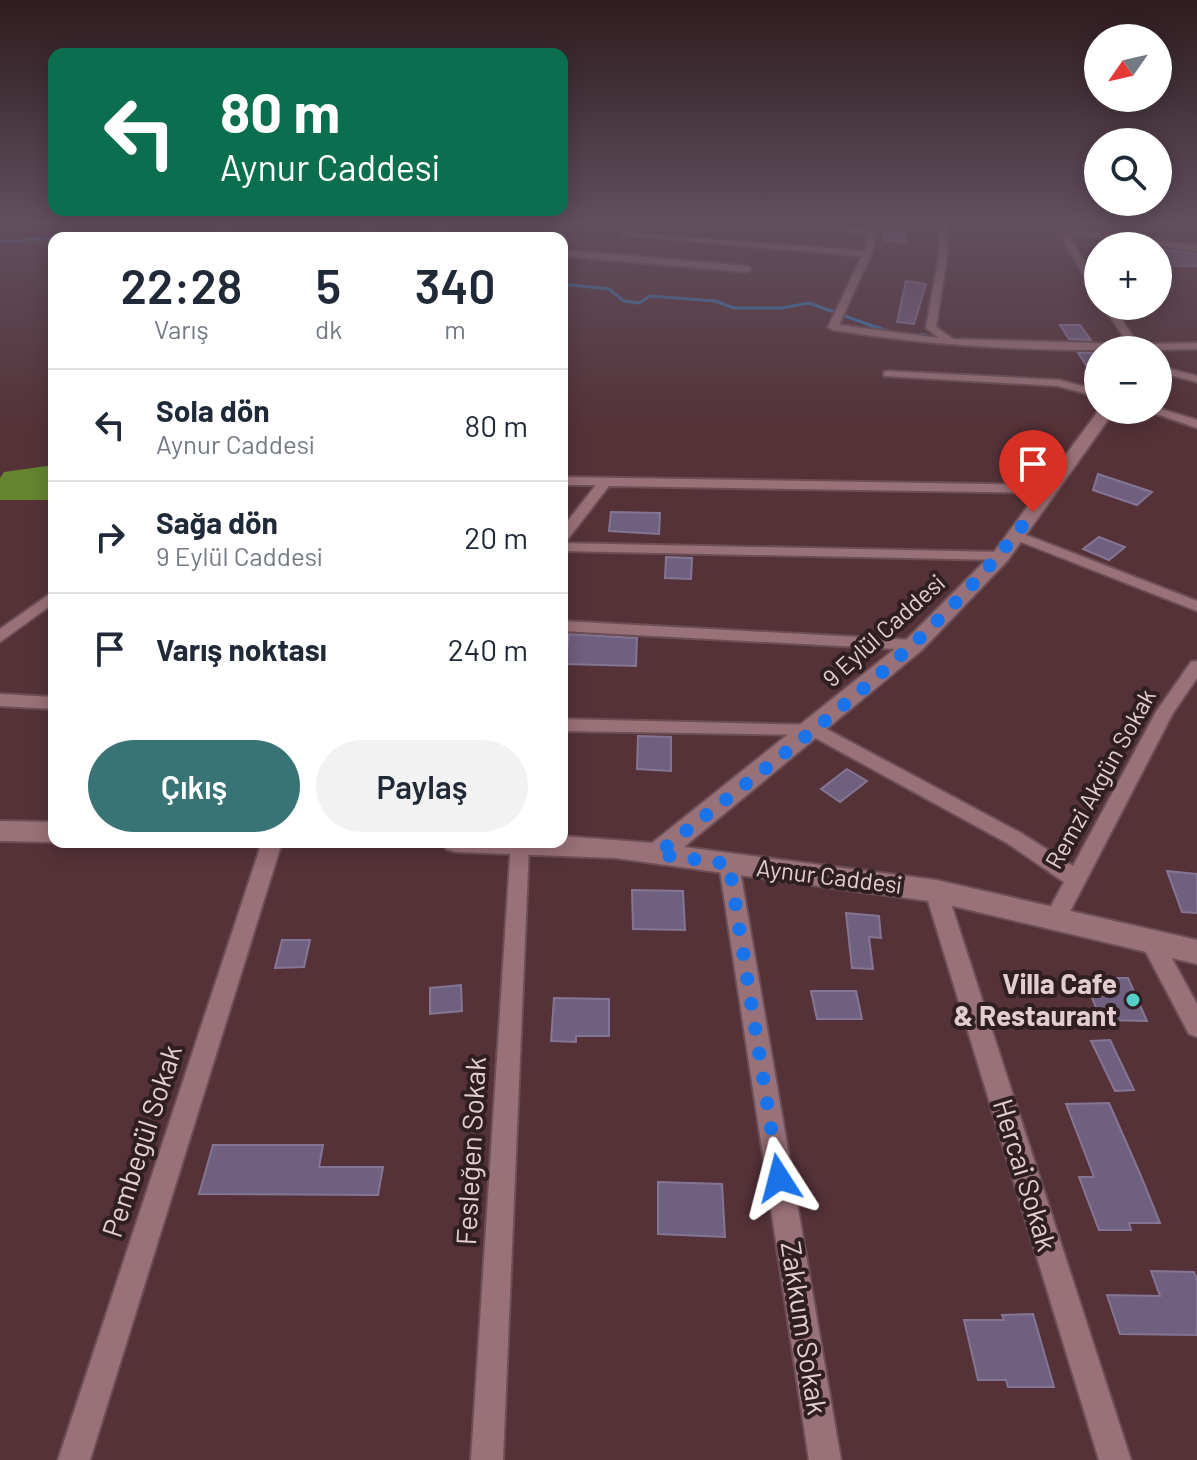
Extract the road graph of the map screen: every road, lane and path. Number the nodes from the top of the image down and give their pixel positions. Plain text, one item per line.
1 (850, 291) edge
2 (937, 291) edge
3 (955, 343) junction
4 (1197, 346) edge
5 (1172, 347) edge
6 (1084, 349) edge
7 (1172, 373) edge
8 (888, 374) dead end
9 (1197, 379) edge
10 (1084, 390) edge
11 (1172, 416) edge
12 (1097, 424) edge
13 (1197, 424) edge
14 (568, 481) edge
15 (606, 481) junction
16 (1050, 489) junction
17 (568, 529) edge
18 (1016, 535) junction
19 (568, 547) edge
20 (1001, 556) junction
21 (1197, 606) edge
22 (46, 607) edge
23 (568, 626) edge
24 (0, 637) edge
25 (914, 645) junction
26 (1197, 666) edge
27 (0, 700) edge
28 (48, 703) edge
29 (568, 725) edge
30 (813, 729) junction
31 (0, 831) edge
32 (48, 832) edge
33 (568, 847) edge
34 (270, 848) edge
35 (519, 848) edge
36 (657, 854) junction
37 (729, 864) junction
38 (1076, 879) junction
39 (936, 891) junction
40 (1055, 919) junction
41 (1151, 941) junction
42 (1197, 952) edge
43 (1197, 1027) edge
44 (74, 1460) edge
45 (487, 1460) edge
46 (825, 1460) edge
47 (1115, 1460) edge

1 - 3 street
2 - 3 street
3 - 6 street
4 - 5 street
7 - 9 street
8 - 10 street
11 - 13 street
12 - 16 street, 9 Eylül Caddesi
14 - 15 street
15 - 16 street
15 - 17 street
16 - 18 street, 9 Eylül Caddesi
18 - 20 street, 9 Eylül Caddesi
18 - 21 street
19 - 20 street
20 - 25 street, 9 Eylül Caddesi
22 - 24 street
23 - 25 street
25 - 30 street, 9 Eylül Caddesi
26 - 38 street, Remzi Akgün Sokak
27 - 28 street
29 - 30 street
30 - 36 street, 9 Eylül Caddesi
30 - 38 street
31 - 32 street
33 - 36 street, Aynur Caddesi
34 - 44 street, Pembegül Sokak
35 - 45 street, Fesleğen Sokak
36 - 37 street, Aynur Caddesi
37 - 39 street, Aynur Caddesi
37 - 46 street, Zakkum Sokak
38 - 40 street, Remzi Akgün Sokak
39 - 40 street, Aynur Caddesi
39 - 47 street, Hercai Sokak
40 - 41 street, Aynur Caddesi
41 - 42 street, Aynur Caddesi
41 - 43 street

